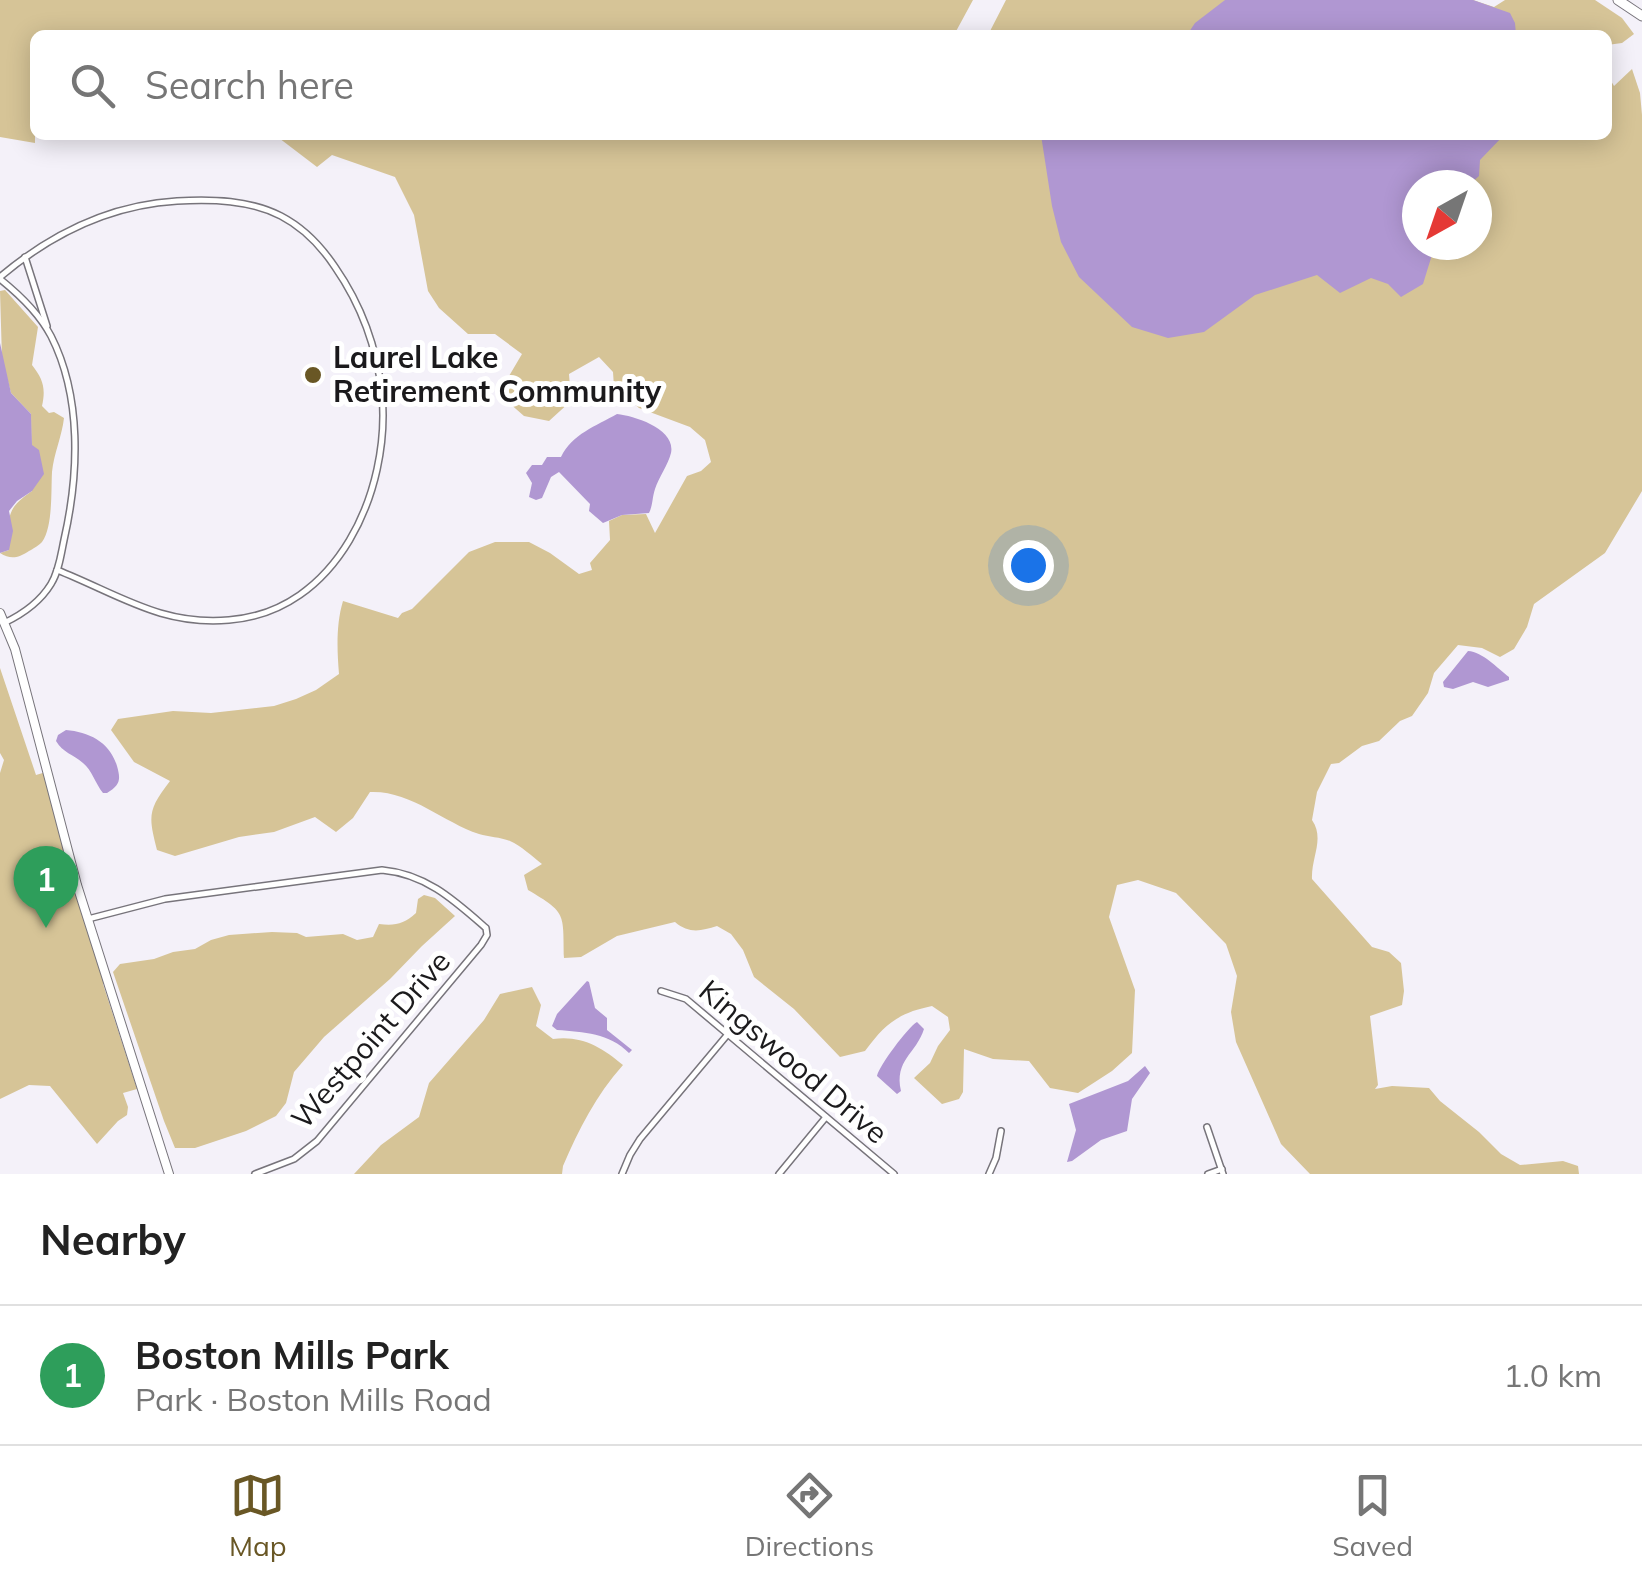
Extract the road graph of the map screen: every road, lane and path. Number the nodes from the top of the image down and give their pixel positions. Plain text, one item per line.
1 (1618, 0) edge
2 (1642, 16) edge
3 (25, 257) junction
4 (0, 278) edge
5 (48, 330) junction
6 (57, 570) junction
7 (0, 613) edge
8 (4, 623) junction
9 (88, 919) junction
10 (661, 991) dead end
11 (728, 1034) junction
12 (826, 1116) junction
13 (1207, 1126) dead end
14 (1001, 1130) dead end
15 (1222, 1172) edge
16 (168, 1174) edge
17 (255, 1174) edge
18 (622, 1174) edge
19 (779, 1174) edge
20 (894, 1174) edge
21 (990, 1174) edge
22 (1208, 1174) edge

1 - 2 main road
3 - 4 street
3 - 5 street
3 - 6 street
4 - 5 street
5 - 6 street
6 - 8 street
7 - 8 street
8 - 9 street
9 - 16 street
9 - 17 street, Westpoint Drive
10 - 11 street, Kingswood Drive
11 - 12 street, Kingswood Drive
11 - 18 street
12 - 19 street
12 - 20 street, Kingswood Drive
13 - 15 street
14 - 21 street
15 - 22 street

